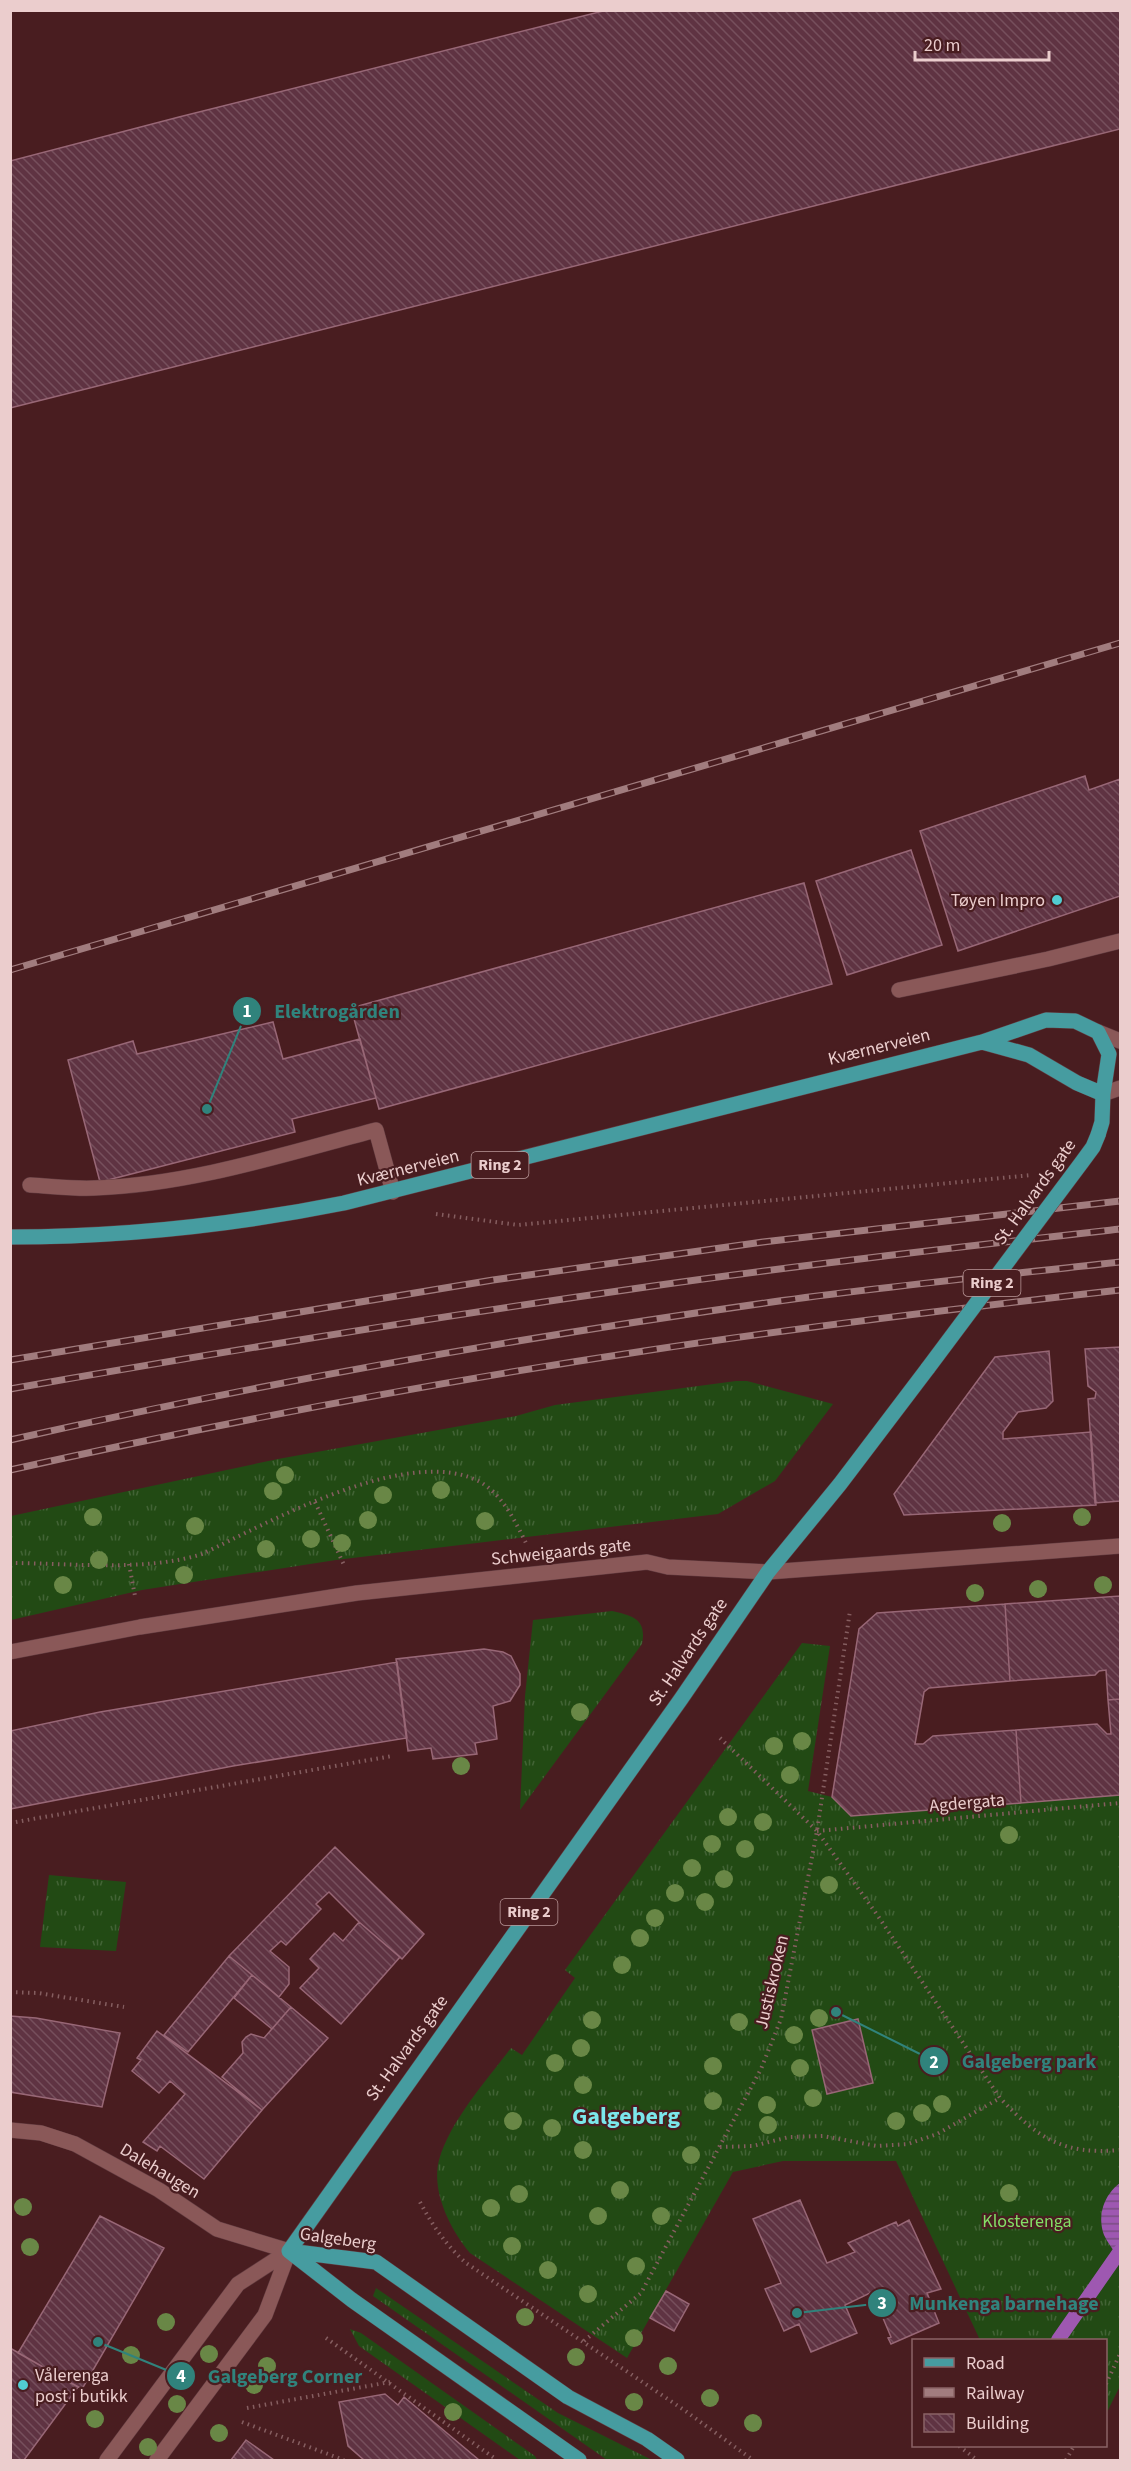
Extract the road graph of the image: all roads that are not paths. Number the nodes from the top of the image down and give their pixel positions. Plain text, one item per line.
1 (1120, 940) edge
2 (899, 990) dead end
3 (1098, 1032) junction
4 (1120, 1041) edge
5 (982, 1042) junction
6 (1120, 1088) edge
7 (1103, 1094) junction
8 (30, 1185) dead end
9 (393, 1192) junction
10 (10, 1237) edge
11 (1120, 1546) edge
12 (768, 1572) junction
13 (10, 1652) edge
14 (10, 2130) edge
15 (288, 2251) junction
16 (107, 2460) edge
17 (157, 2460) edge
18 (579, 2460) edge
19 (677, 2460) edge

1 - 2 street
3 - 4 street
3 - 5 main road, Kværnerveien / Ring 2
3 - 7 main road, Ring 2
5 - 7 main road, Kværnerveien / Ring 2
5 - 9 main road, Kværnerveien / Ring 2
6 - 7 street
7 - 12 main road, St. Halvards gate / Ring 2, bridge
8 - 9 street
9 - 10 main road, Kværnerveien / Ring 2
11 - 12 street, Schweigaards gate
12 - 13 street, Schweigaards gate
12 - 15 main road, St. Halvards gate / Ring 2
14 - 15 street, Dalehaugen
15 - 16 street, St. Halvards gate
15 - 17 street, St. Halvards gate
15 - 18 main road, Galgeberg
15 - 19 main road, Galgeberg

